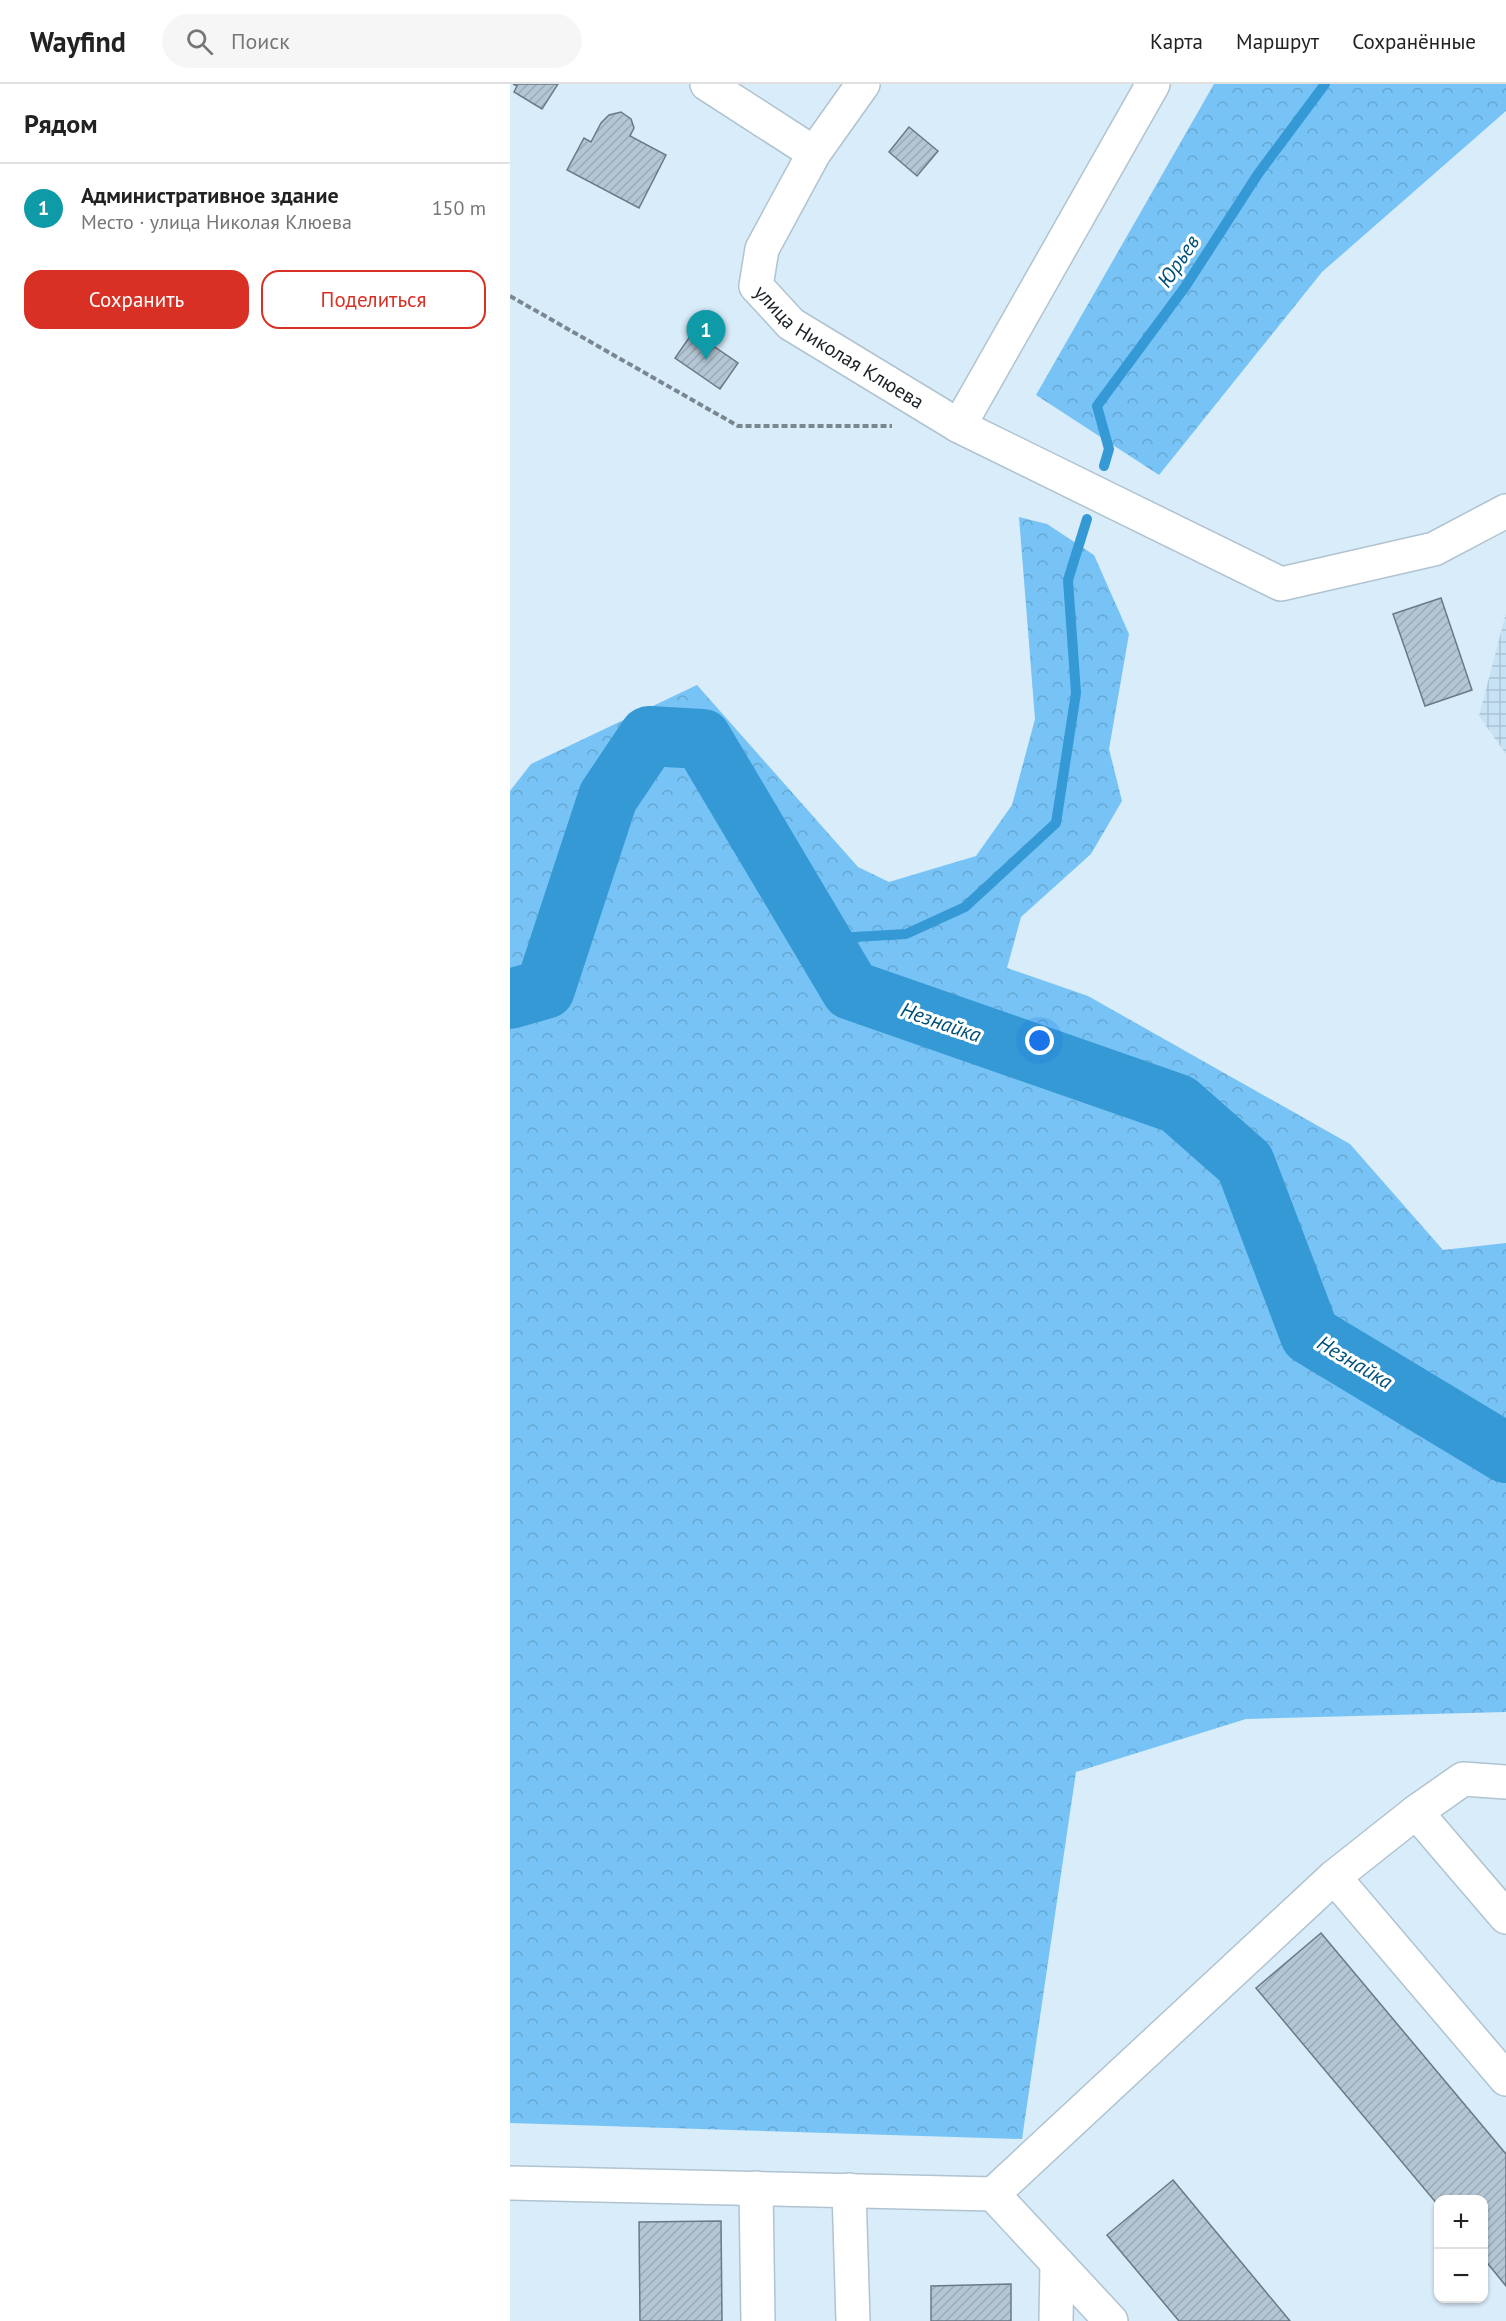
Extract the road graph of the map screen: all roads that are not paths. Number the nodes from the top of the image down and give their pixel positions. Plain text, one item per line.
1 (707, 84) edge
2 (863, 84) edge
3 (1153, 84) edge
4 (814, 153) junction
5 (958, 426) junction
6 (1506, 511) edge
7 (1506, 1782) edge
8 (1416, 1812) junction
9 (1334, 1876) junction
10 (1506, 1917) edge
11 (1506, 2079) edge
12 (510, 2183) edge
13 (756, 2188) junction
14 (849, 2190) junction
15 (993, 2194) junction
16 (1057, 2263) junction
17 (758, 2321) edge
18 (853, 2321) edge
19 (1056, 2321) edge
20 (1112, 2321) edge

1 - 4 street
2 - 4 street, улица Николая Клюева
3 - 5 street
4 - 5 street, улица Николая Клюева
5 - 6 street
7 - 8 street
8 - 9 street
8 - 10 street
9 - 11 street
9 - 15 street
12 - 13 street
13 - 14 street
13 - 17 street
14 - 15 street
14 - 18 street
15 - 16 street
16 - 19 street
16 - 20 street

